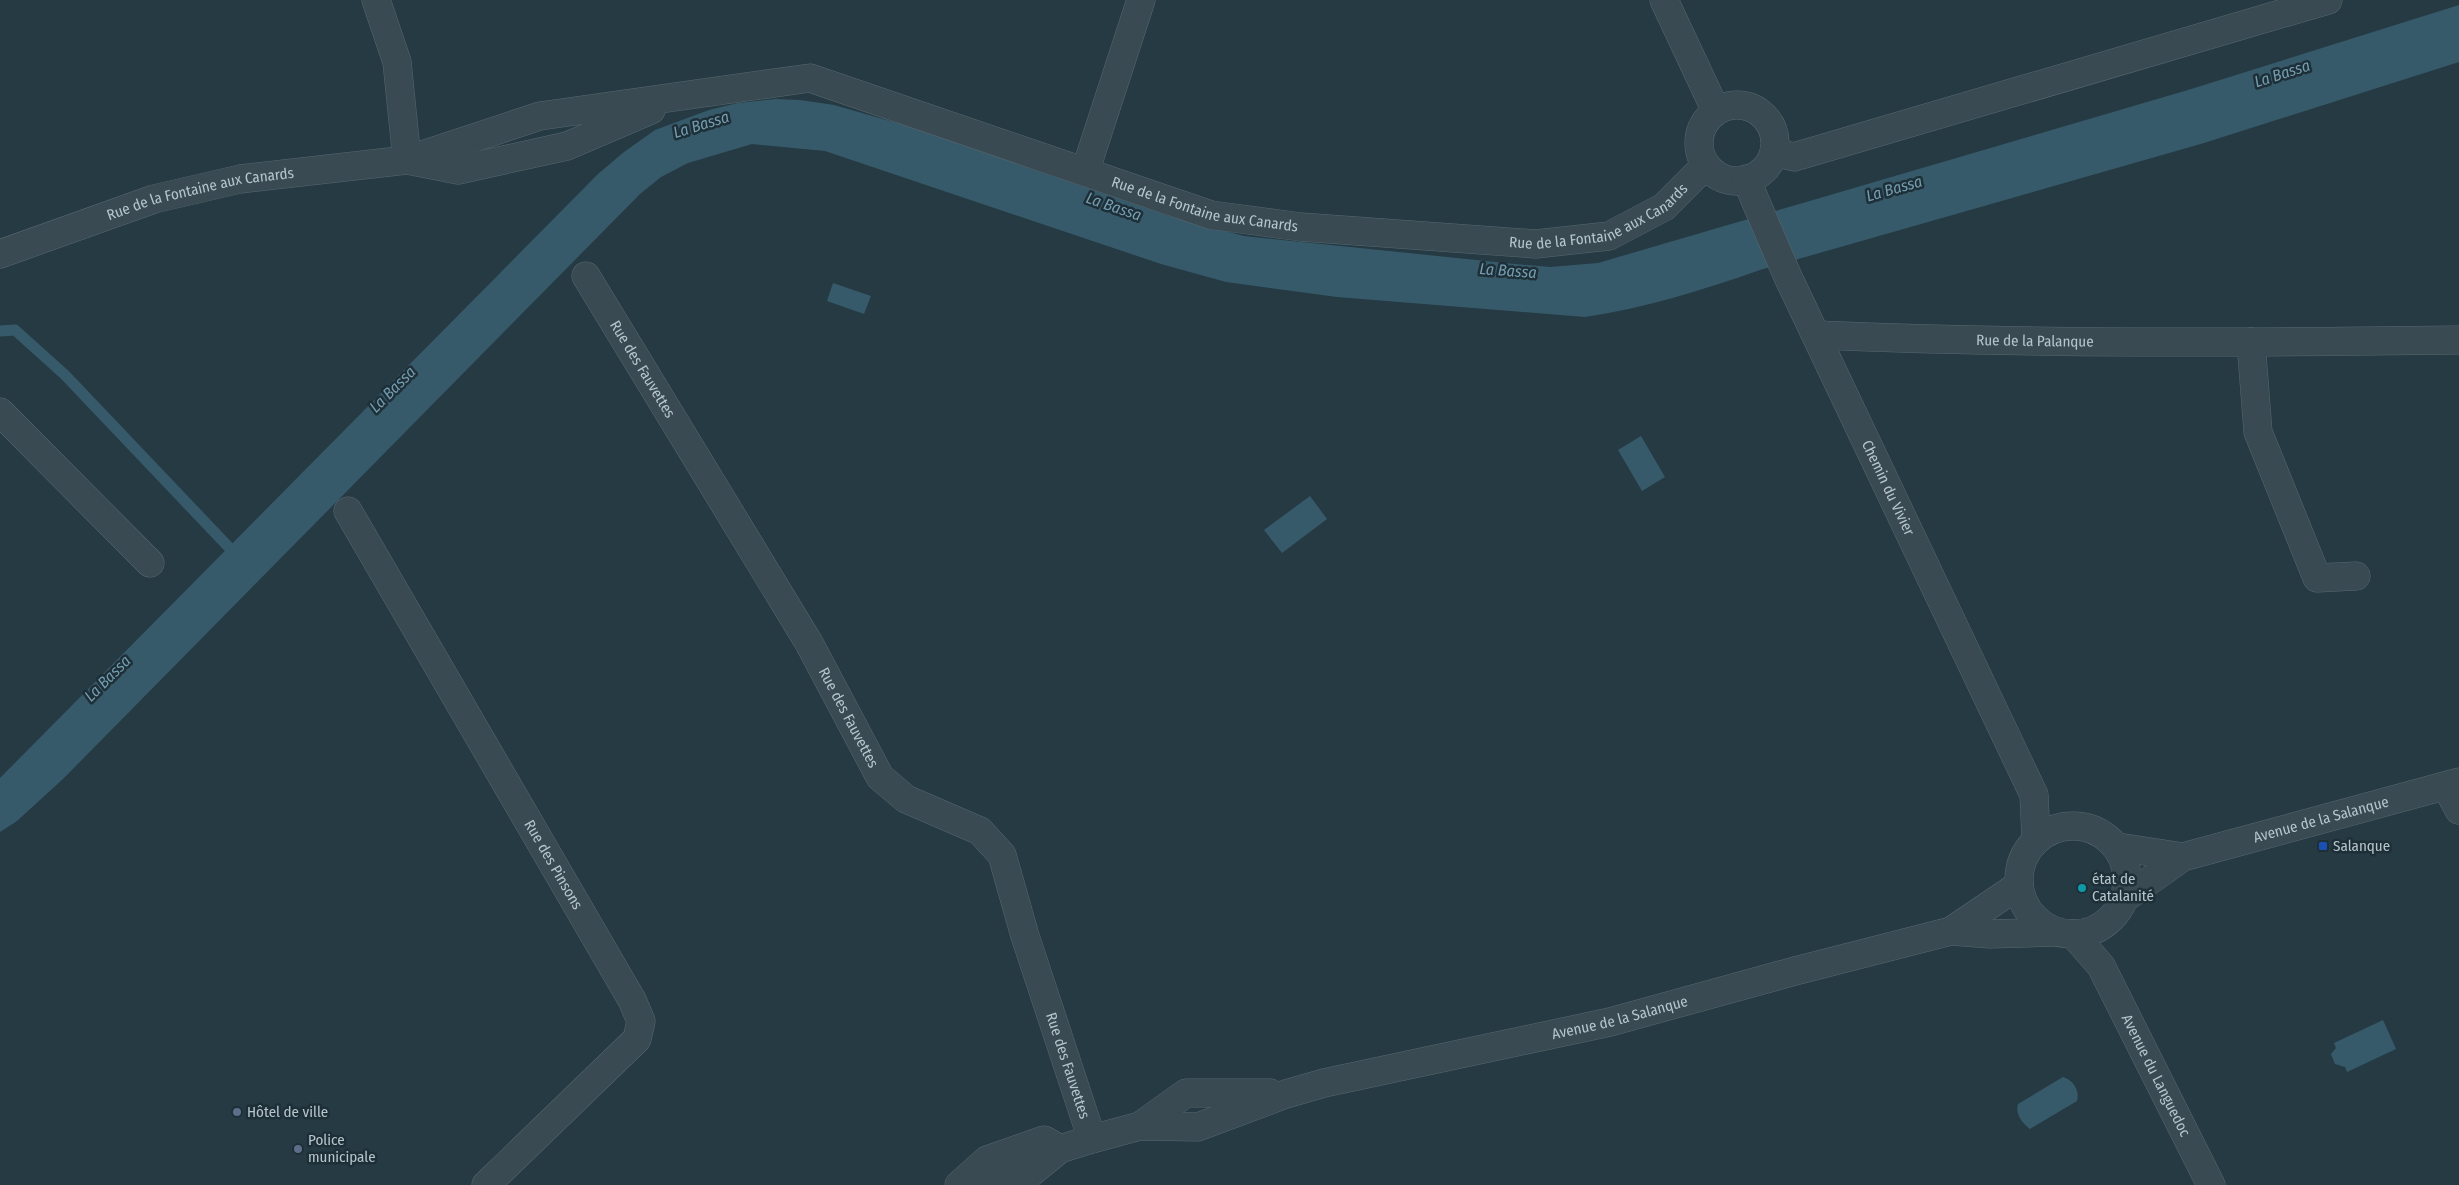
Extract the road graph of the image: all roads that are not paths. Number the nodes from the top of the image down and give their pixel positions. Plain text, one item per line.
1 (376, 0) edge
2 (1141, 0) edge
3 (1664, 0) edge
4 (2328, 0) edge
5 (1716, 111) junction
6 (1774, 152) junction
7 (410, 159) junction
8 (1706, 165) junction
9 (1085, 172) junction
10 (1746, 180) junction
11 (0, 254) edge
12 (586, 276) dead end
13 (1817, 335) junction
14 (2459, 340) edge
15 (2251, 342) junction
16 (0, 412) edge
17 (348, 511) dead end
18 (150, 563) dead end
19 (2356, 576) dead end
20 (2452, 784) edge
21 (2034, 795) junction
22 (2459, 810) edge
23 (2068, 825) junction
24 (2036, 840) junction
25 (2118, 848) junction
26 (2183, 857) junction
27 (2018, 885) junction
28 (2125, 898) junction
29 (2104, 924) junction
30 (1951, 932) junction
31 (2065, 933) junction
32 (2100, 966) junction
33 (1092, 1139) junction
34 (1060, 1149) junction
35 (486, 1185) edge
36 (959, 1185) edge
37 (978, 1185) edge
38 (2211, 1185) edge

1 - 7 street
2 - 9 street
3 - 5 street
4 - 6 street
5 - 6 street
5 - 8 street
6 - 10 street
7 - 9 street, Rue de la Fontaine aux Canards
7 - 11 street, Rue de la Fontaine aux Canards
8 - 9 street, Rue de la Fontaine aux Canards
8 - 10 street
10 - 13 street, Chemin du Vivier
12 - 33 street, Rue des Fauvettes
13 - 15 street, Rue de la Palanque
13 - 21 street, Chemin du Vivier
14 - 15 street, Rue de la Palanque
15 - 19 street
16 - 18 street
17 - 35 street, Rue des Pinsons
20 - 22 street
20 - 26 street, Avenue de la Salanque
21 - 23 street, Chemin du Vivier
21 - 24 street, Chemin du Vivier
23 - 24 street
23 - 25 street
24 - 27 street
25 - 26 street, Avenue de la Salanque
25 - 28 street
26 - 28 street, Avenue de la Salanque
27 - 30 street, Avenue de la Salanque
27 - 31 street
28 - 29 street
29 - 31 street
29 - 32 street
30 - 31 street, Avenue de la Salanque
30 - 33 street, Avenue de la Salanque
31 - 32 street, Avenue du Languedoc
32 - 38 street, Avenue du Languedoc
33 - 34 street, Avenue de la Salanque
34 - 36 street
34 - 37 street, Avenue de la Salanque

